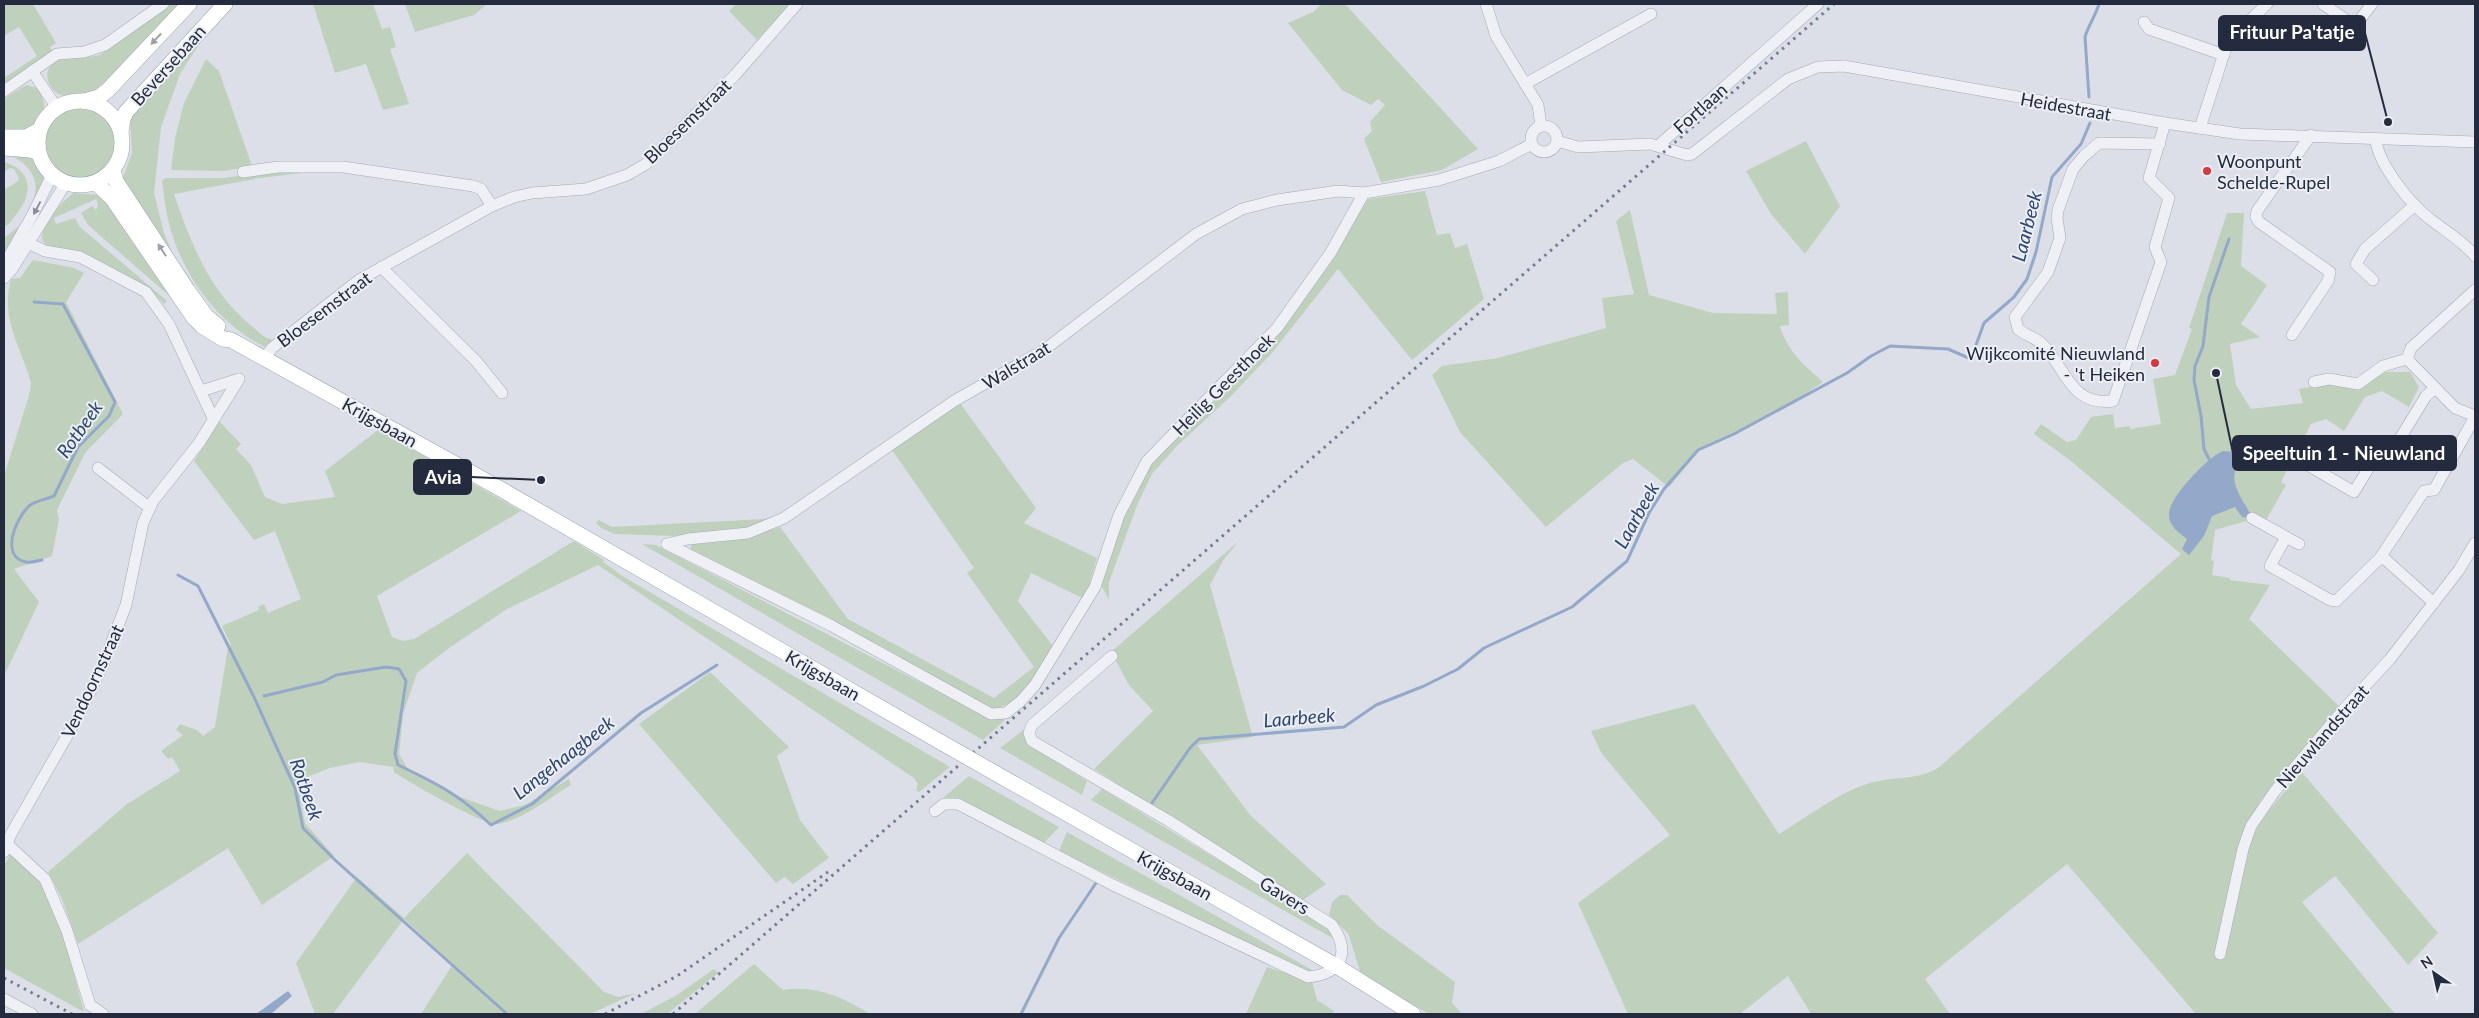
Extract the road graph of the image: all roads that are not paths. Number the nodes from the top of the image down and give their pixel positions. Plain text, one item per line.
1 (163, 4) edge
2 (189, 4) edge
3 (225, 4) edge
4 (797, 4) edge
5 (1486, 4) edge
6 (1818, 4) edge
7 (2267, 4) edge
8 (2323, 4) edge
9 (2372, 4) edge
10 (1651, 14) dead end
11 (2144, 22) dead end
12 (2224, 55) junction
13 (32, 71) junction
14 (1525, 84) junction
15 (4, 91) edge
16 (84, 101) junction
17 (57, 108) junction
18 (2165, 123) junction
19 (1541, 126) junction
20 (2200, 128) junction
21 (40, 130) junction
22 (121, 132) junction
23 (2311, 135) junction
24 (4, 137) edge
25 (2376, 139) junction
26 (1558, 140) junction
27 (2475, 142) edge
28 (1532, 144) junction
29 (2160, 144) junction
30 (1659, 145) junction
31 (4, 148) edge
32 (39, 153) junction
33 (113, 170) junction
34 (243, 172) dead end
35 (52, 175) junction
36 (66, 183) junction
37 (96, 183) junction
38 (1364, 193) junction
39 (2415, 205) junction
40 (492, 206) junction
41 (23, 241) junction
42 (2475, 256) edge
43 (4, 265) edge
44 (381, 268) junction
45 (4, 278) edge
46 (2372, 280) dead end
47 (2475, 290) edge
48 (2292, 335) dead end
49 (231, 340) junction
50 (265, 358) junction
51 (2406, 358) junction
52 (2314, 382) dead end
53 (2434, 389) junction
54 (201, 390) junction
55 (502, 393) dead end
56 (2475, 417) edge
57 (213, 418) junction
58 (2292, 456) dead end
59 (98, 468) dead end
60 (150, 508) junction
61 (2252, 518) dead end
62 (2286, 537) junction
63 (2475, 543) edge
64 (2299, 544) dead end
65 (2380, 558) junction
66 (2434, 603) junction
67 (1112, 656) dead end
68 (991, 714) joint
69 (935, 812) dead end
70 (6, 839) edge
71 (2220, 954) dead end
72 (1338, 966) junction
73 (4, 999) edge
74 (32, 1014) edge
75 (103, 1014) edge
76 (1413, 1014) edge

1 - 13 street
2 -> 16 main road, Beversebaan
3 - 22 main road, Beversebaan
4 - 40 street, Bloesemstraat
5 - 14 street
6 - 30 street, Fortlaan
7 - 12 street
8 - 9 street
10 - 14 street
11 - 12 street
12 - 20 street
13 - 15 street
13 - 17 street
14 - 19 street
16 - 17 main road
16 - 22 main road
17 - 21 main road
18 - 20 street, Heidestraat
18 - 29 street
18 - 30 street, Heidestraat
19 - 26 street
19 - 28 street
20 - 23 street, Heidestraat
21 - 24 main road
21 - 32 main road
22 - 33 main road
23 - 25 street, Heidestraat
23 - 48 street
25 - 27 street, Heidestraat
25 - 39 street
26 - 28 street
26 - 30 street, Fortlaan
28 - 38 street
29 - 29 street
31 - 32 main road
32 - 35 main road
33 - 37 main road
49 -> 33 main road, Krijgsbaan
34 - 40 street
35 - 36 main road
35 -> 41 street
36 - 37 main road
36 - 41 street
37 - 49 main road, Krijgsbaan
38 - 68 street, Heilig Geesthoek
38 - 68 street, Walstraat
39 - 42 street
39 - 46 street
40 - 44 street, Bloesemstraat
41 - 43 street
41 - 45 street
41 - 54 street
44 - 50 street, Bloesemstraat
44 - 55 street
47 - 51 street
49 - 50 main road, Krijgsbaan
50 - 72 main road, Krijgsbaan, bridge
51 - 52 street
51 - 53 street
53 - 56 street
53 - 58 street
54 - 57 street
54 - 57 street, Vendoornstraat
56 - 65 street
57 - 60 street, Vendoornstraat
59 - 60 street
60 - 70 street, Vendoornstraat
61 - 62 street
62 - 64 street
62 - 65 street
63 - 66 street, Nieuwlandstraat
65 - 66 street
66 - 71 street, Nieuwlandstraat
67 - 72 street, Gavers
69 - 72 street
70 - 75 street, Vendoornstraat
72 - 76 main road, Krijgsbaan
73 - 74 street

